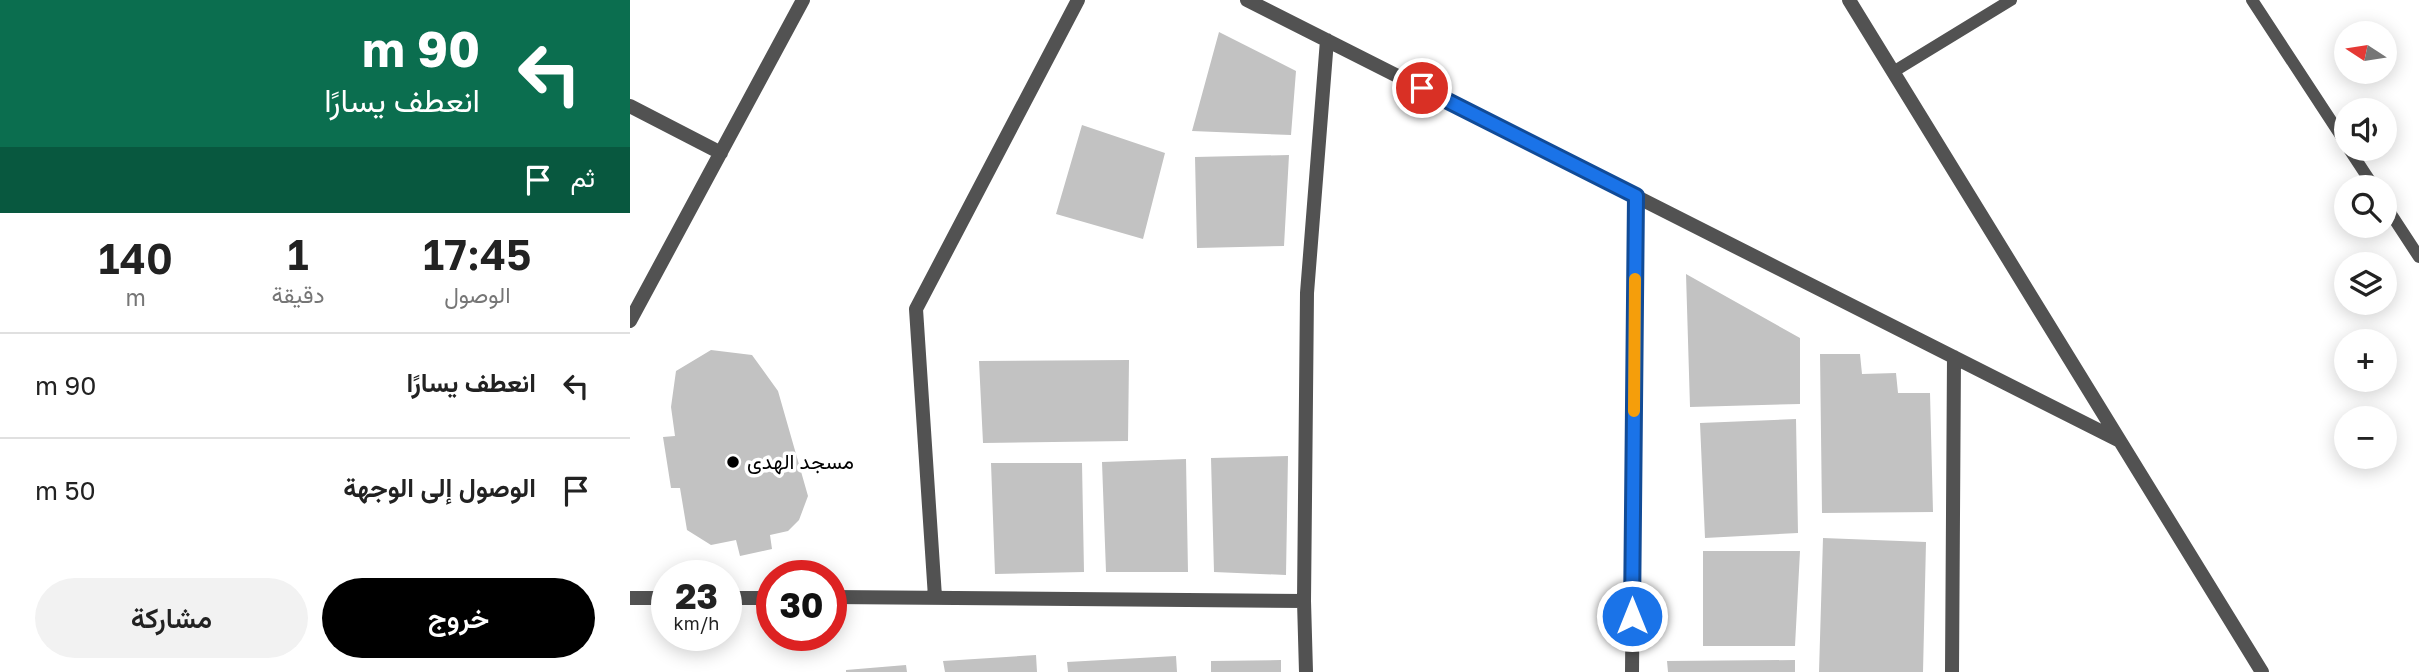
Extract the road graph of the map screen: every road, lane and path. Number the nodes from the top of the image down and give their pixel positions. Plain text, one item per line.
1 (803, 0) edge
2 (1078, 0) edge
3 (1247, 0) edge
4 (1849, 0) edge
5 (2011, 0) edge
6 (2252, 0) edge
7 (1327, 40) junction
8 (1893, 72) junction
9 (630, 106) edge
10 (2334, 126) edge
11 (721, 153) junction
12 (1636, 196) junction
13 (2397, 223) edge
14 (2419, 257) edge
15 (630, 321) edge
16 (1954, 357) junction
17 (2120, 441) junction
18 (847, 597) edge
19 (935, 597) junction
20 (630, 598) edge
21 (651, 598) edge
22 (1304, 601) junction
23 (1306, 672) edge
24 (1632, 672) edge
25 (1952, 672) edge
26 (2262, 672) edge

1 - 11 street
2 - 19 street
3 - 7 street
4 - 8 street
5 - 8 lane
6 - 10 lane
7 - 12 street
7 - 22 street
8 - 17 street
9 - 11 street
11 - 15 street
12 - 16 street
12 - 24 street
13 - 14 lane
16 - 17 street
16 - 25 street
17 - 26 street
18 - 19 street
19 - 22 street
20 - 21 street
22 - 23 street

